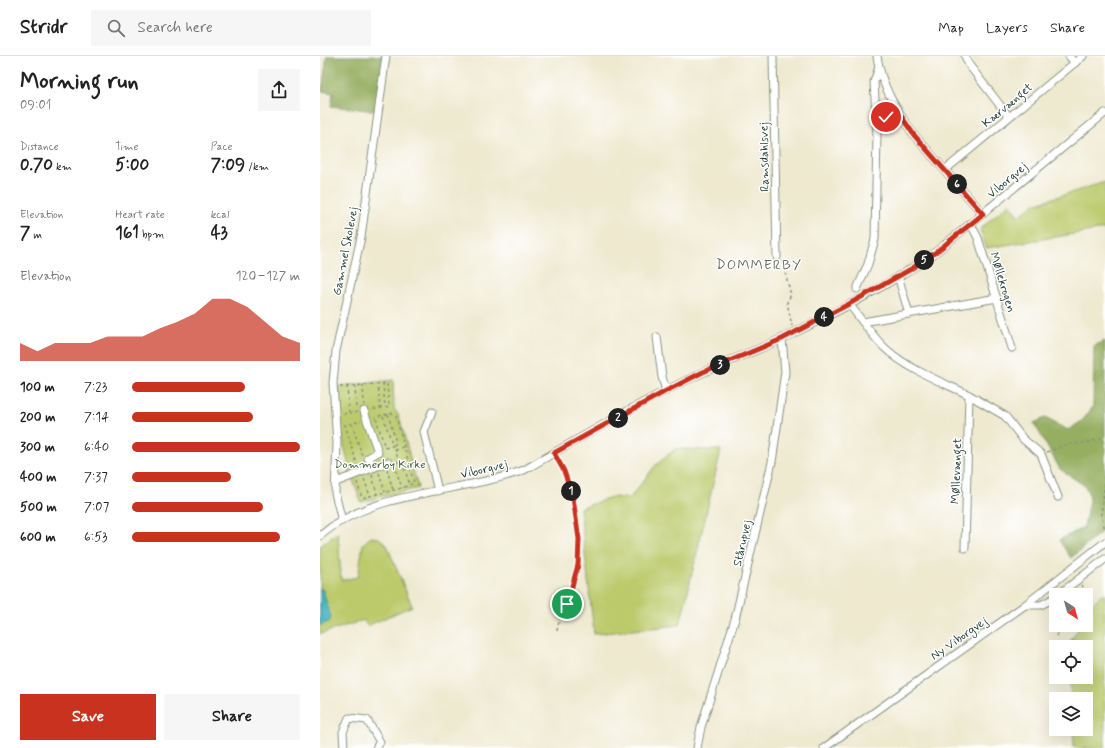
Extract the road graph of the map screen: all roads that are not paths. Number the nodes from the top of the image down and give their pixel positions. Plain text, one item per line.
1 (386, 56) edge
2 (773, 56) edge
3 (877, 56) edge
4 (965, 56) edge
5 (1069, 56) edge
6 (1083, 56) edge
7 (1075, 63) junction
8 (879, 67) junction
9 (895, 107) junction
10 (1105, 113) edge
11 (1009, 117) junction
12 (877, 133) junction
13 (945, 170) junction
14 (983, 214) junction
15 (971, 224) junction
16 (777, 257) road end
17 (898, 276) junction
18 (857, 289) dead end
19 (997, 298) junction
20 (849, 304) junction
21 (909, 314) junction
22 (863, 322) junction
23 (657, 337) dead end
24 (782, 339) junction
25 (1012, 348) dead end
26 (666, 391) junction
27 (969, 395) junction
28 (364, 411) road end
29 (432, 412) dead end
30 (387, 464) road end
31 (374, 467) junction
32 (336, 482) junction
33 (438, 490) junction
34 (1058, 497) dead end
35 (342, 521) junction
36 (320, 536) edge
37 (1105, 542) edge
38 (965, 548) dead end
39 (1105, 559) edge
40 (1068, 588) edge
41 (1049, 600) edge
42 (1025, 605) junction
43 (344, 748) edge
44 (376, 748) edge
45 (697, 748) edge
46 (824, 748) edge

1 - 32 street, Gammel Skolevej
2 - 16 street, Ramsdahlsvej
3 - 8 street
4 - 11 street
5 - 7 street
6 - 7 street, Kærvænget
7 - 11 street, Kærvænget
8 - 9 street
8 - 12 street
9 - 12 street
9 - 13 street
10 - 14 street, Viborgvej
11 - 13 street, Kærvænget
12 - 18 street
13 - 14 street
14 - 15 street, Viborgvej
15 - 17 street, Viborgvej
15 - 19 street, Møllekrogen
17 - 20 street, Viborgvej
17 - 21 street
19 - 21 street
19 - 25 street, Møllekrogen
20 - 22 street
20 - 24 street, Viborgvej
21 - 22 street
22 - 27 street
23 - 26 street
24 - 26 street, Viborgvej
24 - 45 street, Stårupvej
26 - 33 street, Viborgvej
27 - 34 street
27 - 38 street, Møllevænget
28 - 31 street
29 - 33 street
30 - 31 street
31 - 32 street
32 - 35 street, Gammel Skolevej
33 - 35 street, Viborgvej
35 - 36 street, Viborgvej
37 - 42 street, Ny Viborgvej
39 - 40 street
41 - 42 street
42 - 46 street, Ny Viborgvej
43 - 44 street

